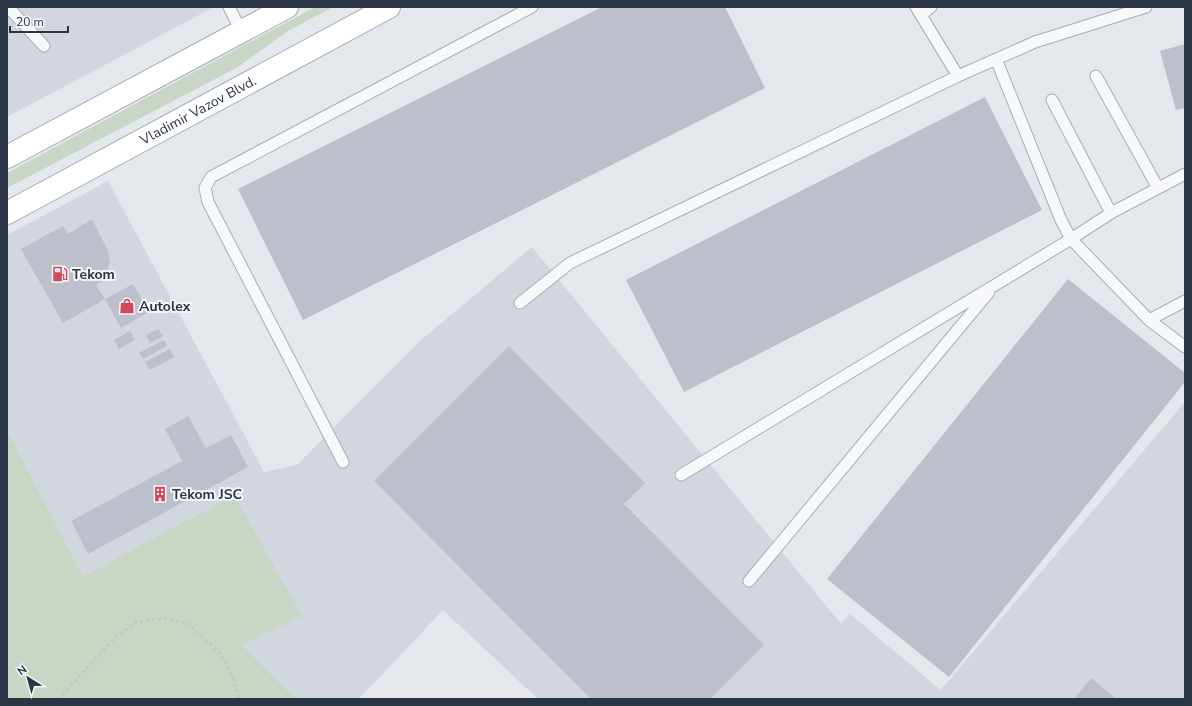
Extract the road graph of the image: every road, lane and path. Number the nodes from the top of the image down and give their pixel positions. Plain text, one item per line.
1 (8, 7) edge
2 (229, 7) edge
3 (287, 7) edge
4 (389, 7) edge
5 (532, 7) edge
6 (931, 7) edge
7 (1146, 7) edge
8 (919, 11) edge
9 (241, 31) junction
10 (44, 46) dead end
11 (996, 59) junction
12 (958, 76) junction
13 (1096, 76) dead end
14 (1052, 100) dead end
15 (7, 157) edge
16 (1185, 174) edge
17 (1158, 188) junction
18 (7, 213) edge
19 (1111, 213) junction
20 (1070, 239) junction
21 (995, 285) junction
22 (1185, 301) edge
23 (520, 303) dead end
24 (1149, 320) junction
25 (1185, 347) edge
26 (343, 462) dead end
27 (681, 475) dead end
28 (749, 581) dead end
29 (58, 699) edge
30 (240, 699) edge

1 - 10 lane
2 - 9 lane
3 - 9 main road
4 - 18 main road, Vladimir Vazov Blvd.
5 - 26 lane
6 - 8 lane
7 - 11 lane
8 - 12 lane
9 - 15 main road
11 - 12 lane
11 - 20 lane
12 - 23 lane
13 - 17 lane
14 - 19 lane
16 - 17 lane
17 - 19 lane
19 - 20 lane
20 - 21 lane
20 - 24 lane
21 - 27 lane
21 - 28 lane
22 - 24 lane
24 - 25 lane
29 - 30 path

